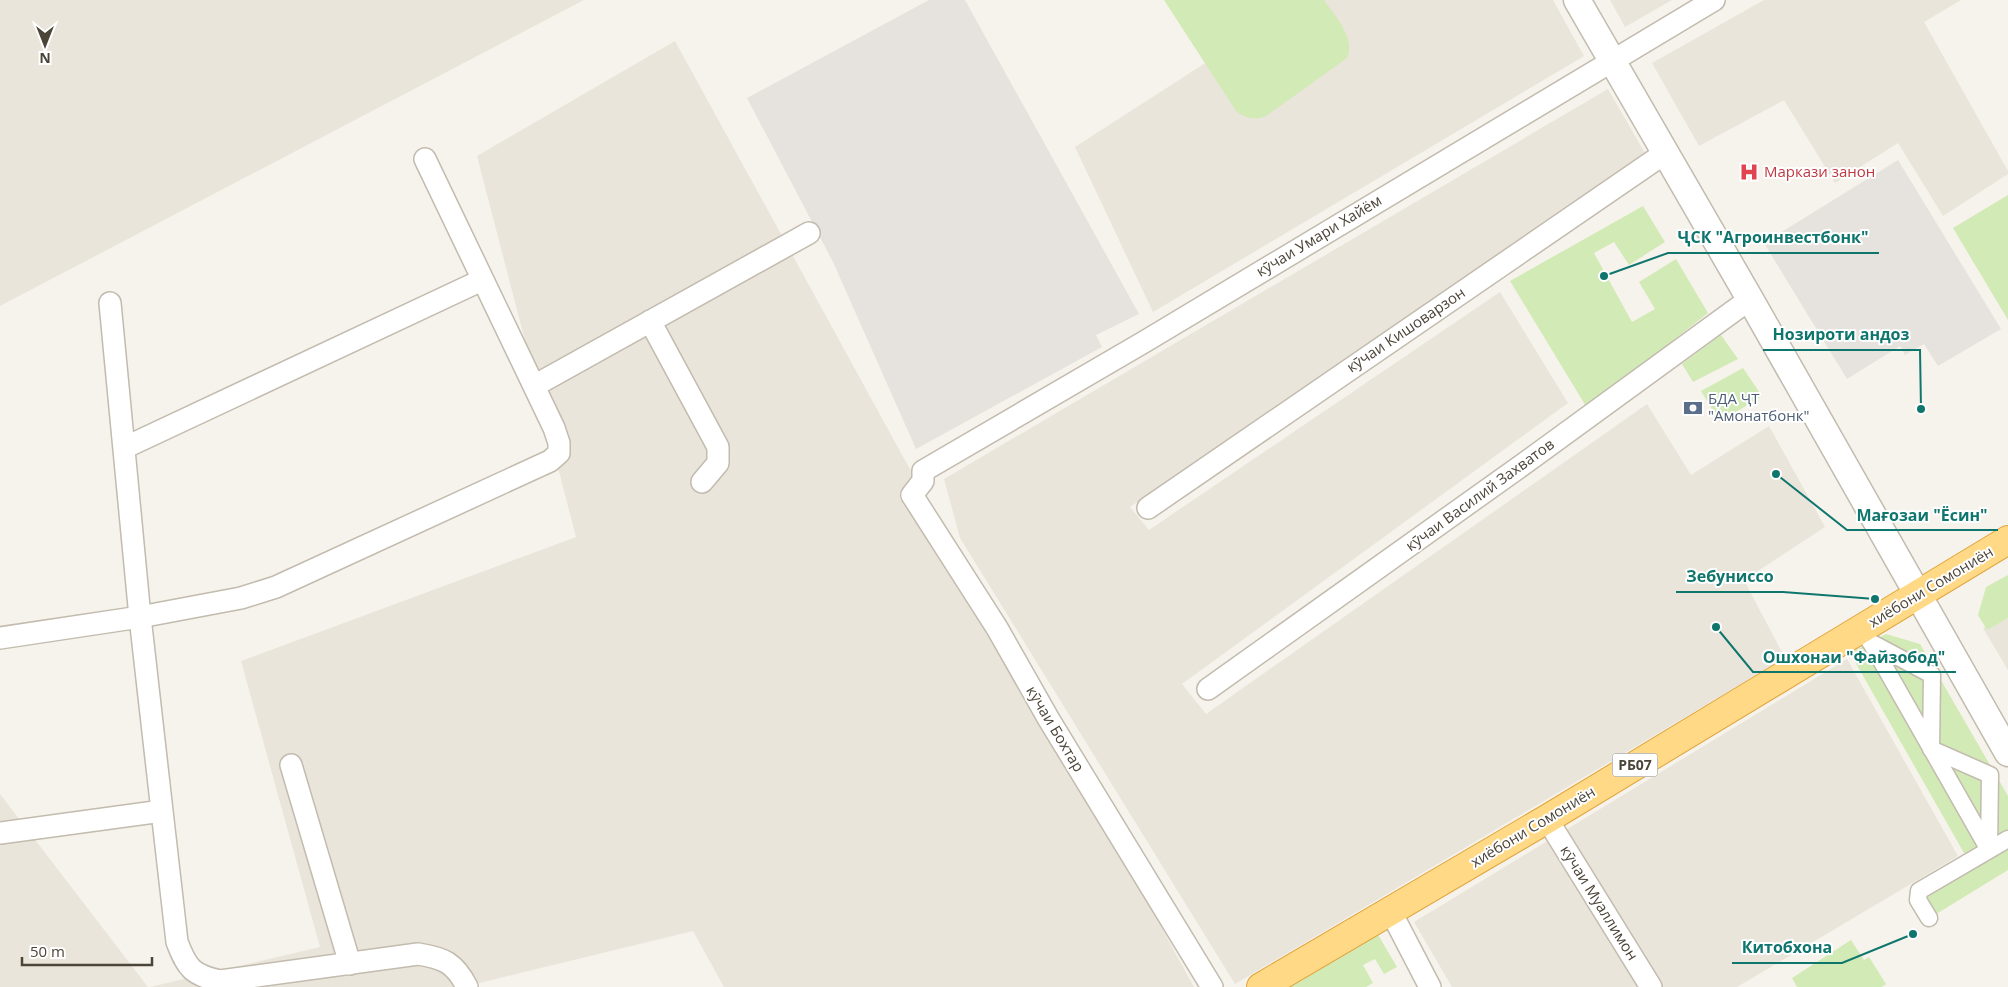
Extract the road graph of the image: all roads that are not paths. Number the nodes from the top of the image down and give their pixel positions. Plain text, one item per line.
1 (1577, 0) edge
2 (1714, 0) edge
3 (1611, 60) junction
4 (1665, 153) junction
5 (425, 160) dead end
6 (809, 233) dead end
7 (482, 280) junction
8 (1750, 299) junction
9 (110, 303) dead end
10 (650, 321) junction
11 (534, 386) junction
12 (124, 448) junction
13 (923, 471) joint
14 (702, 482) dead end
15 (1148, 508) dead end
16 (2008, 540) edge
17 (2008, 559) edge
18 (1921, 602) junction
19 (140, 616) junction
20 (1867, 637) junction
21 (0, 638) edge
22 (1208, 689) dead end
23 (1931, 749) junction
24 (2008, 753) edge
25 (291, 765) dead end
26 (162, 811) junction
27 (1551, 825) junction
28 (0, 833) edge
29 (2008, 839) edge
30 (1989, 850) junction
31 (1395, 918) junction
32 (1929, 918) dead end
33 (350, 964) junction
34 (467, 987) edge
35 (1212, 987) edge
36 (1261, 987) edge
37 (1288, 987) edge
38 (1430, 987) edge
39 (1652, 987) edge

1 - 3 street
2 - 3 street, кӯчаи Умари Хайём
3 - 4 street
3 - 13 street, кӯчаи Умари Хайём
4 - 8 street
4 - 15 street, кӯчаи Кишоварзон
5 - 7 street
6 - 10 street
7 - 11 street
7 - 12 street
8 - 18 street
8 - 22 street, кӯчаи Василий Захватов
9 - 12 street
10 - 11 street
10 - 14 street
11 - 19 street
12 - 19 street
13 - 35 street, кӯчаи Бохтар
16 - 18 highway, хиёбони Сомониён / РБ07
17 - 18 highway, хиёбони Сомониён / РБ07
18 - 20 highway, хиёбони Сомониён / РБ07
18 - 24 street
19 - 21 street
19 - 26 street
20 - 23 street
20 - 23 street
20 - 27 highway, хиёбони Сомониён / РБ07
23 - 30 street
23 - 30 street
25 - 33 street
26 - 28 street
26 - 33 street
27 - 31 highway, хиёбони Сомониён / РБ07
27 - 39 street, кӯчаи Муаллимон
29 - 30 street
30 - 32 street
31 - 36 highway, хиёбони Сомониён / РБ07
31 - 37 highway, хиёбони Сомониён / РБ07
31 - 38 street
33 - 34 street

